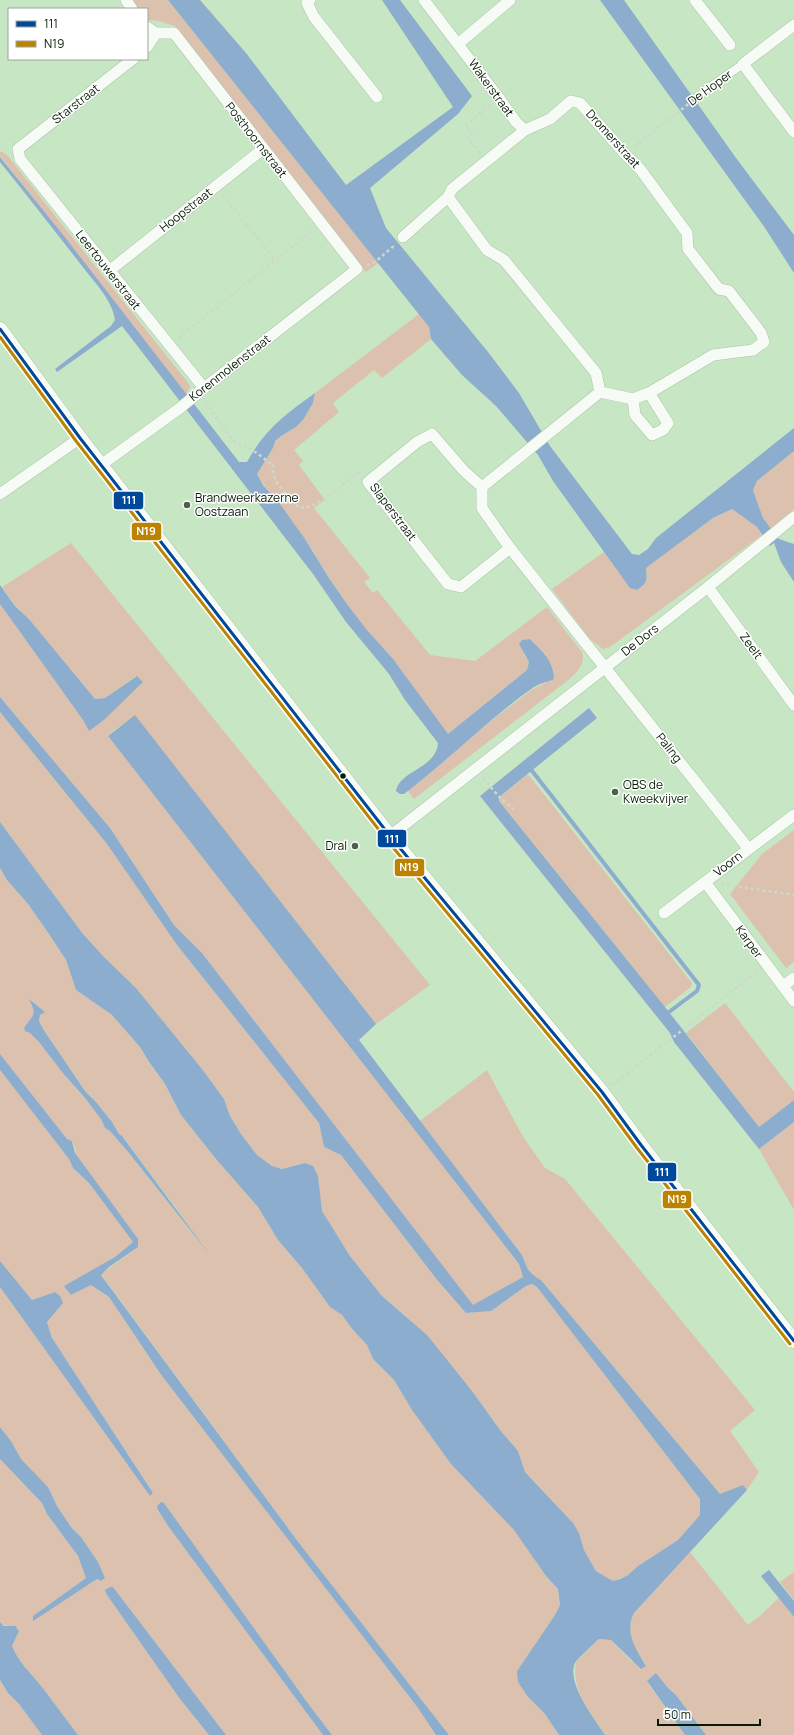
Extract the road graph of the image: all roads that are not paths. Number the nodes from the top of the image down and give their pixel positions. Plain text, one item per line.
1 (310, 0) edge
2 (424, 0) edge
3 (510, 0) edge
4 (695, 0) edge
5 (794, 25) edge
6 (152, 30) edge
7 (148, 44) edge
8 (458, 44) junction
9 (730, 45) dead end
10 (132, 60) edge
11 (743, 64) junction
12 (703, 92) road end
13 (377, 97) dead end
14 (525, 130) junction
15 (794, 132) edge
16 (18, 149) joint
17 (263, 149) junction
18 (448, 197) junction
19 (404, 237) road end
20 (358, 269) joint
21 (109, 271) junction
22 (0, 329) edge
23 (600, 392) junction
24 (198, 393) junction
25 (649, 393) junction
26 (633, 399) junction
27 (80, 438) junction
28 (101, 465) junction
29 (482, 487) junction
30 (0, 494) edge
31 (794, 517) edge
32 (510, 548) junction
33 (708, 587) junction
34 (605, 667) junction
35 (794, 705) edge
36 (794, 815) edge
37 (390, 836) junction
38 (748, 848) junction
39 (705, 882) junction
40 (664, 913) dead end
41 (794, 978) edge
42 (783, 986) junction
43 (794, 1001) edge
44 (794, 1340) edge

1 - 13 street
2 - 8 street, Wakerstraat
3 - 8 street
4 - 9 street
5 - 11 street, De Hoper
6 - 7 street
6 - 17 street, Posthoornstraat
8 - 14 street, Wakerstraat
10 - 16 street, Starstraat
11 - 12 street, De Hoper
11 - 15 street, De Hoper
14 - 18 street, Dromerstraat
14 - 25 street, Dromerstraat
16 - 21 street, Leertouwerstraat
17 - 20 street, Posthoornstraat
17 - 21 street, Hoopstraat
18 - 19 street
18 - 23 street
20 - 24 street, Korenmolenstraat
21 - 24 street, Leertouwerstraat
22 - 27 street
23 - 26 street
23 - 29 street
24 - 28 street, Korenmolenstraat
25 - 26 street, Dromerstraat
25 - 26 street
27 - 28 street
27 - 30 street
28 - 37 street
29 - 32 street
29 - 32 street, Slaperstraat
31 - 33 street, De Dors
32 - 34 street
33 - 34 street, De Dors
33 - 35 street, Zeelt
34 - 37 street, De Dors
34 - 38 street, Paling
36 - 38 street, Voorn
37 - 44 street
38 - 39 street, Voorn
39 - 40 street, Voorn
39 - 42 street, Karper
41 - 42 street
42 - 43 street, Karper

